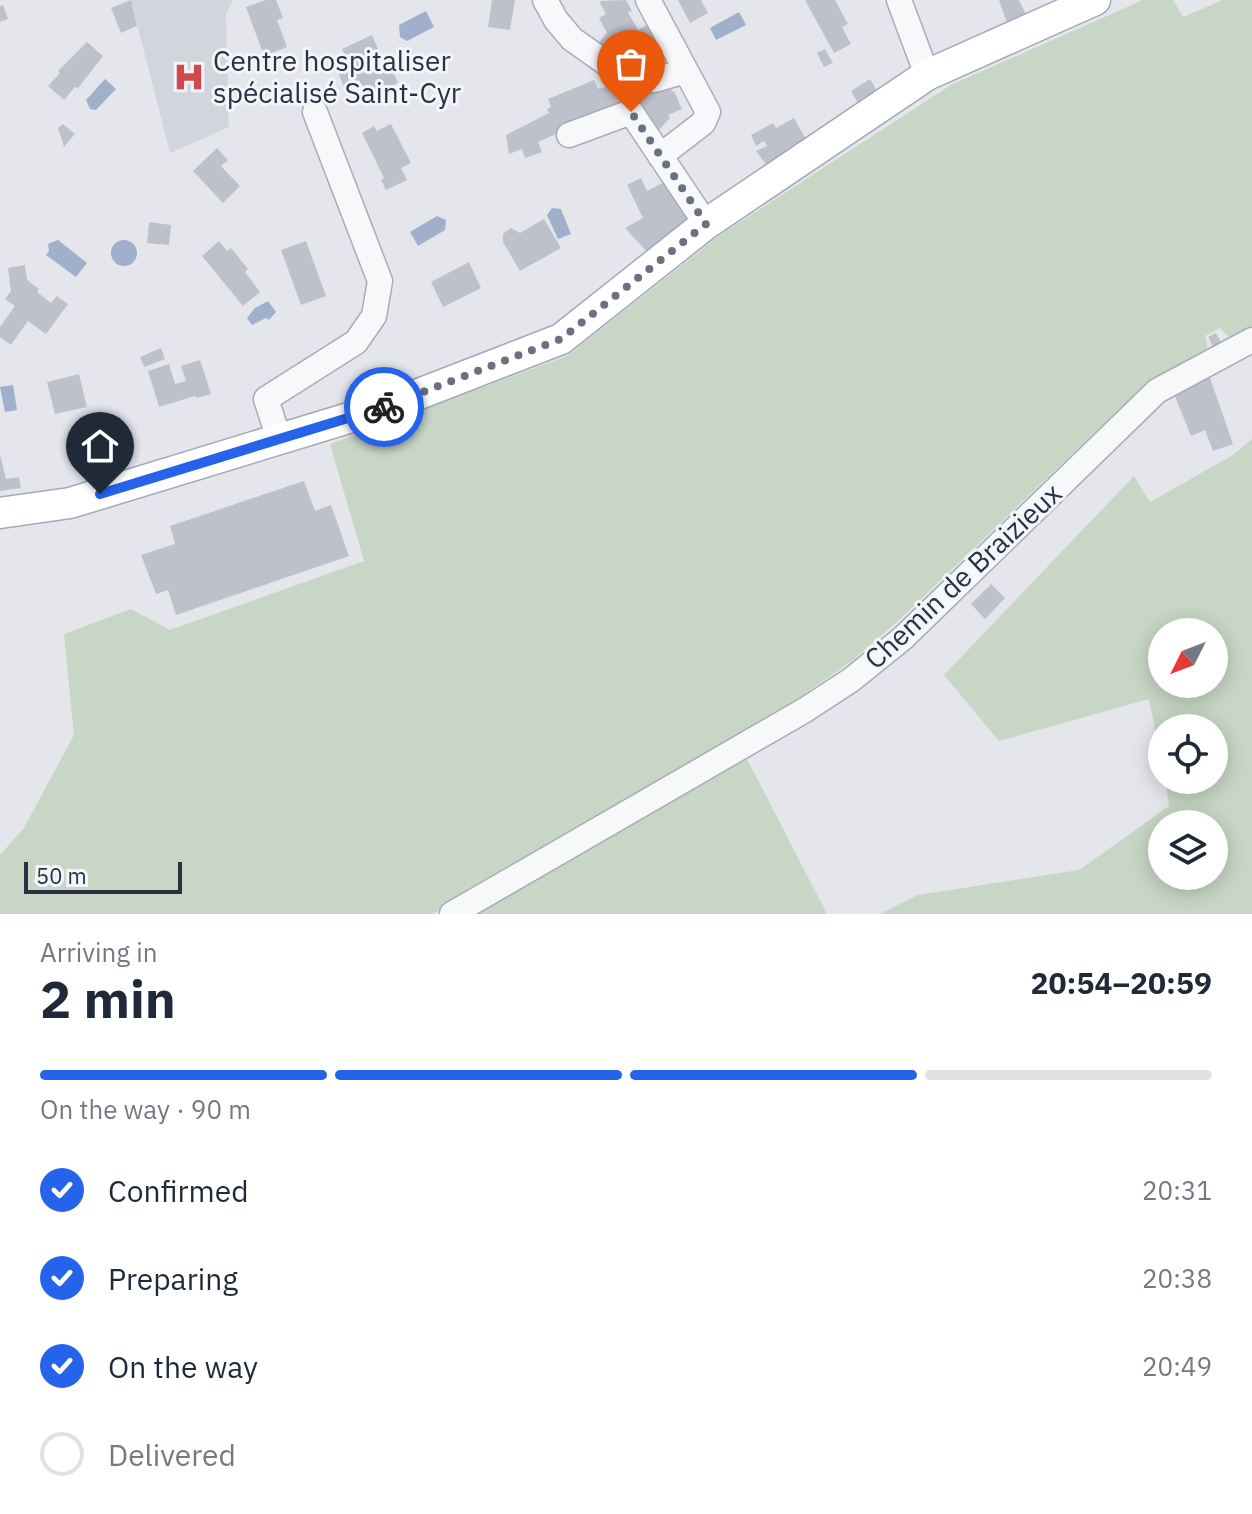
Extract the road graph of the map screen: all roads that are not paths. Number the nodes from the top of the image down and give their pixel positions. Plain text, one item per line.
1 (545, 0) edge
2 (648, 0) edge
3 (899, 0) edge
4 (1095, 0) edge
5 (686, 71) junction
6 (927, 75) junction
7 (315, 112) dead end
8 (569, 135) dead end
9 (660, 156) junction
10 (706, 224) junction
11 (1252, 340) edge
12 (279, 439) junction
13 (0, 513) edge
14 (452, 914) edge

1 - 5 street
2 - 5 street
3 - 6 street
4 - 6 main road
5 - 9 street
6 - 10 main road
7 - 12 street
8 - 9 street
9 - 10 street
10 - 12 main road
11 - 14 street, Chemin de Braizieux
12 - 13 main road

